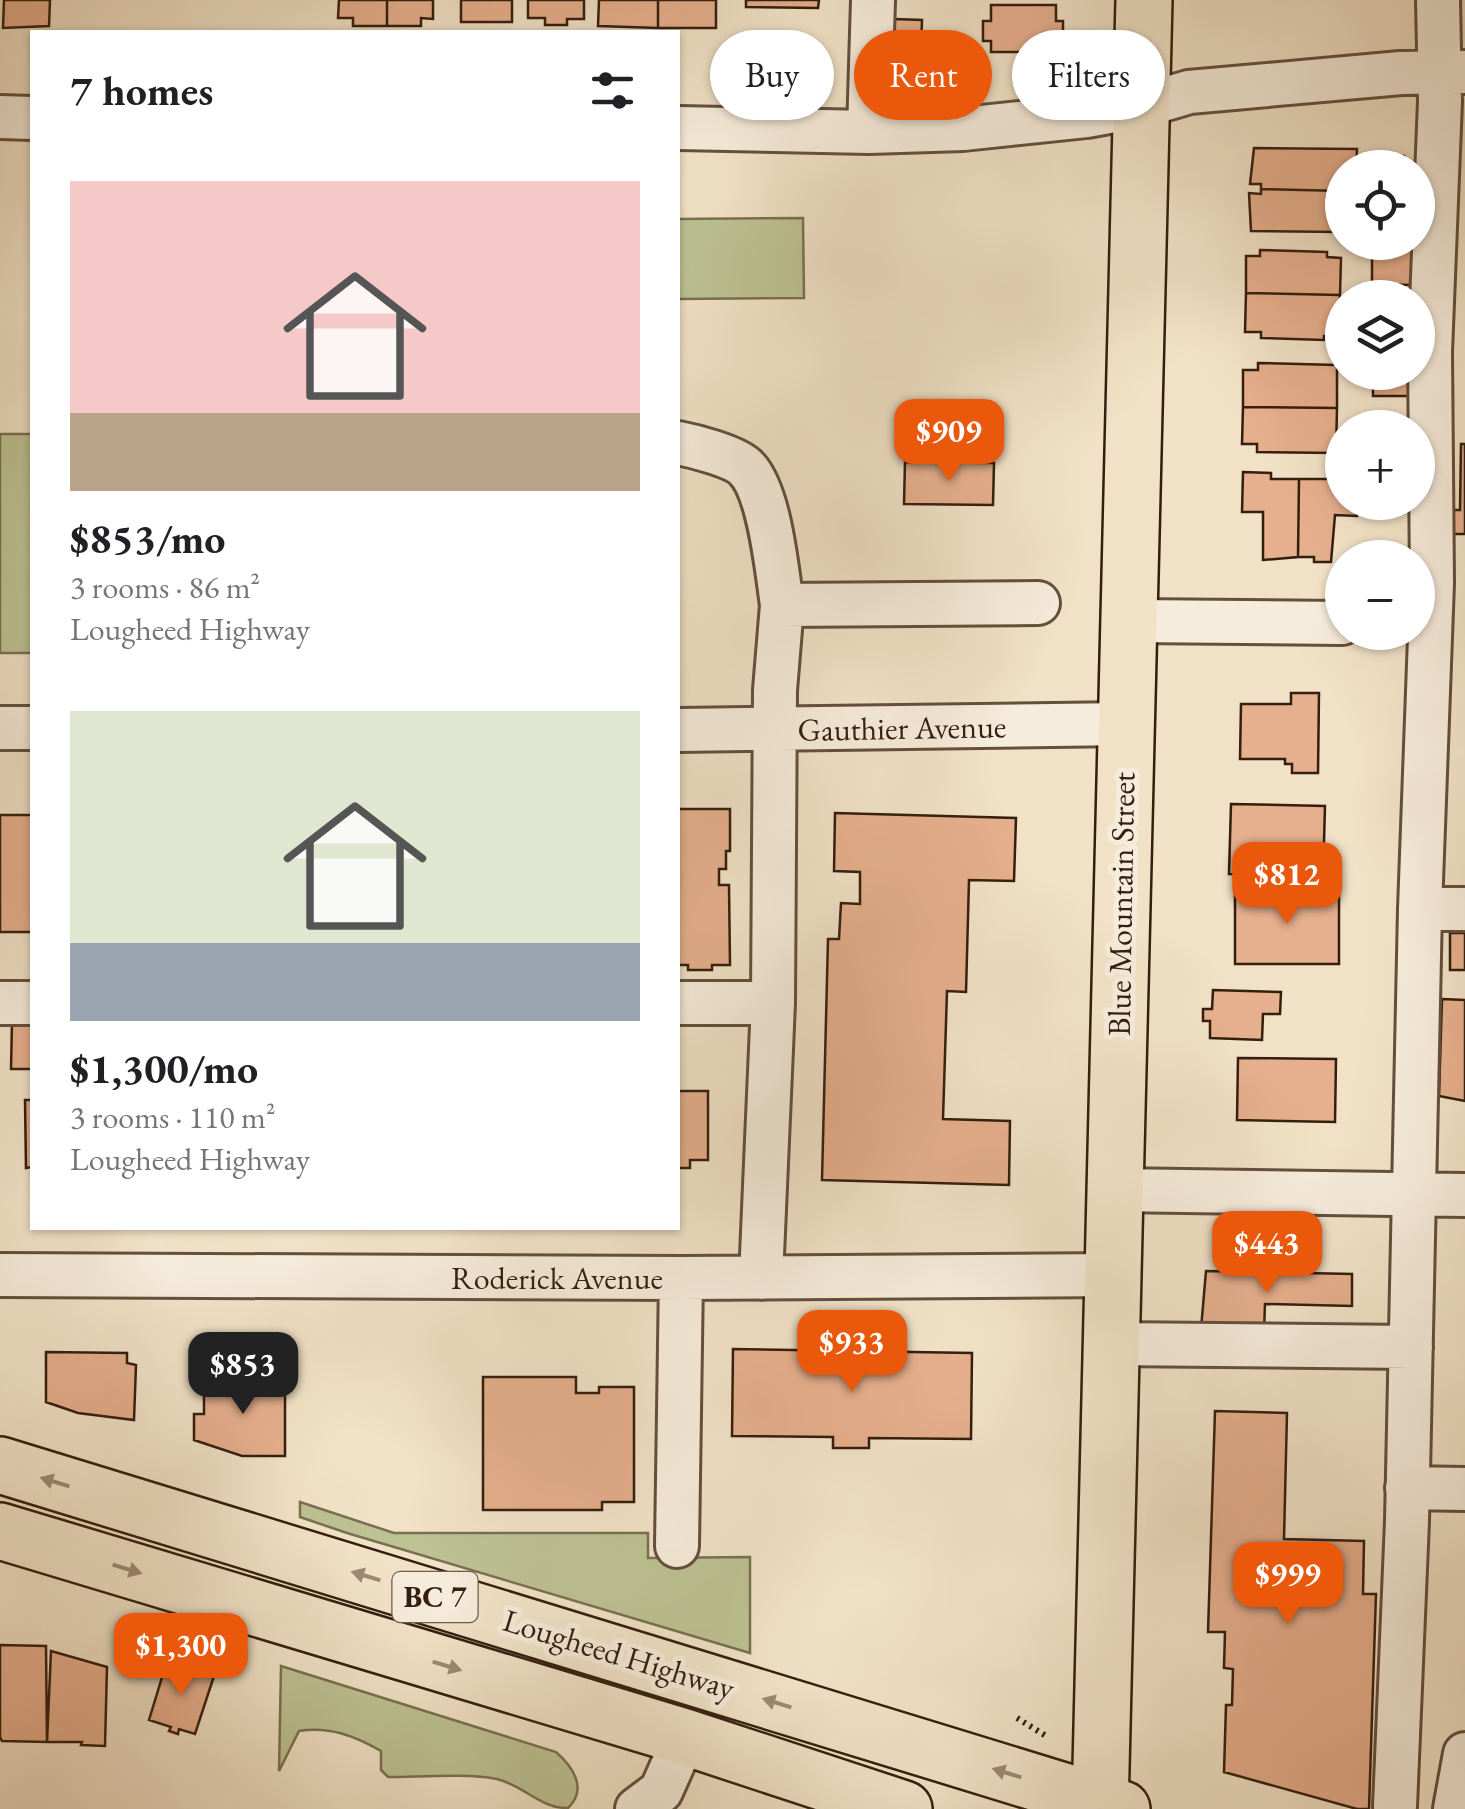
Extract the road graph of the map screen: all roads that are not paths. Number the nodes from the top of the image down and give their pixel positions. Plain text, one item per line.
1 (873, 0) edge
2 (1144, 0) edge
3 (1438, 0) edge
4 (1143, 30) edge
5 (1452, 72) edge
6 (1165, 99) edge
7 (0, 117) edge
8 (30, 118) edge
9 (1033, 120) edge
10 (1142, 120) edge
11 (680, 128) edge
12 (869, 132) junction
13 (1447, 353) edge
14 (680, 443) edge
15 (1038, 604) dead end
16 (782, 605) junction
17 (1131, 621) junction
18 (1325, 623) edge
19 (1437, 624) edge
20 (1126, 724) junction
21 (0, 728) edge
22 (30, 728) edge
23 (680, 730) edge
24 (774, 730) junction
25 (1420, 909) junction
26 (1465, 910) edge
27 (680, 1003) edge
28 (772, 1003) junction
29 (0, 1004) edge
30 (30, 1004) edge
31 (1114, 1190) junction
32 (1415, 1194) junction
33 (1465, 1195) edge
34 (0, 1275) edge
35 (1113, 1275) junction
36 (681, 1278) junction
37 (761, 1278) junction
38 (1112, 1344) junction
39 (1411, 1347) junction
40 (0, 1465) edge
41 (1408, 1488) junction
42 (1465, 1489) edge
43 (0, 1531) edge
44 (678, 1546) dead end
45 (685, 1737) junction
46 (1465, 1754) edge
47 (1396, 1806) dead end
48 (1107, 1807) edge
49 (637, 1809) edge
50 (904, 1809) edge
51 (1454, 1809) edge

1 - 12 street
2 - 4 main road, Blue Mountain Street
3 - 5 street
5 - 6 street
5 - 13 street
7 - 8 street
9 - 12 street
10 - 17 main road, Blue Mountain Street
11 - 12 street
13 - 19 street
14 - 16 street
15 - 16 street
16 - 24 street
17 - 18 street
17 - 20 main road, Blue Mountain Street
19 - 25 street
20 - 24 street, Gauthier Avenue
20 - 31 main road, Blue Mountain Street
21 - 22 street
23 - 24 street, Gauthier Avenue
24 - 28 street
25 - 26 street
25 - 32 street
27 - 28 street
28 - 37 street
29 - 30 street
31 - 32 street
31 - 35 main road, Blue Mountain Street
32 - 33 street
32 - 39 street
34 - 36 street, Roderick Avenue
35 - 37 street, Roderick Avenue
35 - 38 main road, Blue Mountain Street
36 - 37 street, Roderick Avenue
36 - 44 street
38 - 39 street
38 - 48 main road, Blue Mountain Street
39 - 41 street
48 -> 40 main road, Lougheed Highway / BC 7
41 - 42 street
41 - 47 street
43 -> 45 main road, Lougheed Highway / BC 7
45 - 49 street
45 - 50 main road, Lougheed Highway / BC 7
46 - 51 street

